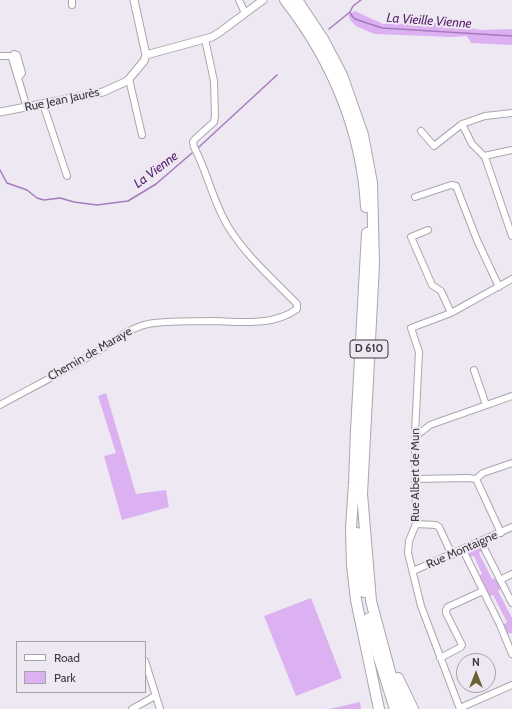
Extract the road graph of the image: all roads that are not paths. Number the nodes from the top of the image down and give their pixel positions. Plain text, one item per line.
1 (134, 0) edge
2 (239, 0) edge
3 (263, 0) edge
4 (285, 0) edge
5 (297, 0) edge
6 (245, 13) junction
7 (205, 39) junction
8 (146, 55) junction
9 (0, 56) edge
10 (129, 79) junction
11 (43, 104) junction
12 (27, 108) junction
13 (0, 112) edge
14 (512, 113) edge
15 (462, 124) junction
16 (421, 131) dead end
17 (142, 135) dead end
18 (512, 150) edge
19 (484, 156) junction
20 (67, 176) dead end
21 (415, 197) dead end
22 (428, 230) dead end
23 (512, 236) edge
24 (512, 280) edge
25 (499, 287) junction
26 (452, 313) junction
27 (474, 370) dead end
28 (512, 396) edge
29 (0, 405) edge
30 (486, 406) junction
31 (415, 418) junction
32 (430, 425) junction
33 (415, 437) junction
34 (512, 463) edge
35 (415, 479) junction
36 (476, 479) junction
37 (354, 483) junction
38 (416, 524) junction
39 (512, 527) edge
40 (501, 533) junction
41 (481, 542) junction
42 (463, 550) junction
43 (452, 555) junction
44 (413, 571) junction
45 (512, 574) edge
46 (500, 580) junction
47 (483, 591) junction
48 (512, 603) edge
49 (379, 630) junction
50 (512, 654) edge
51 (440, 658) junction
52 (146, 664) edge
53 (512, 685) edge
54 (155, 696) junction
55 (132, 709) edge
56 (160, 709) edge
57 (379, 709) edge
58 (394, 709) edge
59 (403, 709) edge
60 (413, 709) edge
61 (460, 709) edge

1 - 8 street
2 - 6 street
3 - 6 street
4 - 37 highway, D 610
5 - 49 highway, D 610
6 - 7 street
7 - 8 street
7 - 29 street, Chemin de Maraye
8 - 10 street, Rue Jean Jaurès
9 - 12 street
10 - 11 street, Rue Jean Jaurès
10 - 17 street
11 - 12 street, Rue Jean Jaurès
11 - 20 street
12 - 13 street, Rue Jean Jaurès
14 - 15 street
15 - 16 street
15 - 19 street
18 - 19 street
19 - 23 street
21 - 25 street
22 - 26 street
24 - 25 street
25 - 26 street
26 - 31 street, Rue Albert de Mun
27 - 30 street
28 - 30 street
30 - 32 street
31 - 32 street
31 - 33 street, Rue Albert de Mun
32 - 33 street
33 - 35 street, Rue Albert de Mun
34 - 36 street
35 - 36 street
35 - 38 street, Rue Albert de Mun
36 - 40 street
37 - 57 highway
37 - 58 highway, D 610
38 - 43 street
38 - 44 street, Rue Albert de Mun
39 - 40 street, Rue Montaigne
40 - 41 street, Rue Montaigne
41 - 42 street, Rue Montaigne
41 - 46 street
42 - 43 street, Rue Montaigne
42 - 47 street
43 - 44 street, Rue Montaigne
44 - 51 street, Rue Albert de Mun
45 - 46 street
46 - 48 street
47 - 50 street
47 - 51 street
49 - 59 highway, D 610
49 - 60 highway
51 - 61 street, Rue Albert de Mun
52 - 54 street
53 - 61 street
54 - 55 street
54 - 56 street

